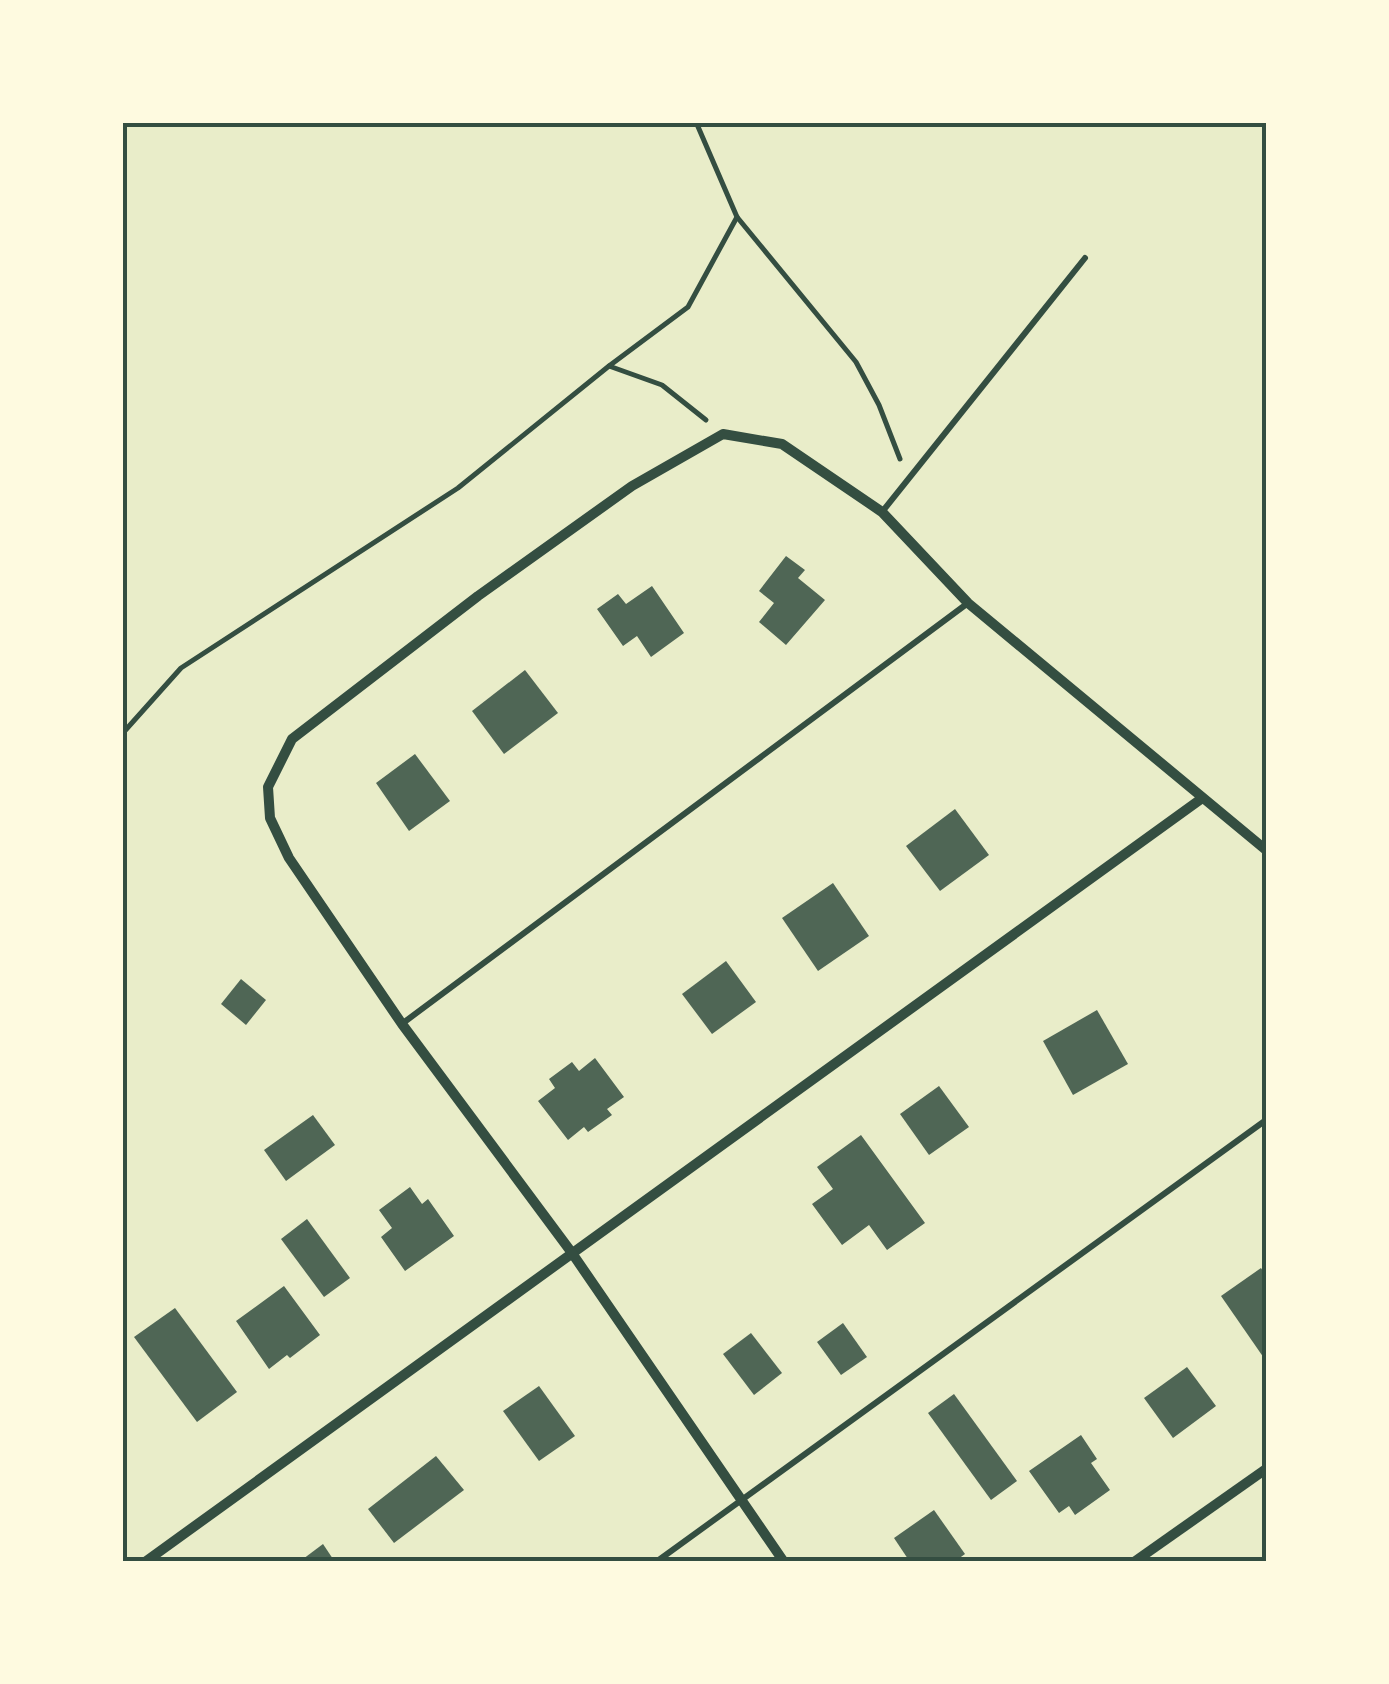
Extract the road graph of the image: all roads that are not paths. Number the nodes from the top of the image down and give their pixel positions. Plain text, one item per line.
1 (1084, 258) dead end
2 (882, 512) junction
3 (968, 604) junction
4 (1201, 799) junction
5 (1266, 850) edge
6 (402, 1024) junction
7 (1266, 1120) edge
8 (572, 1253) junction
9 (1266, 1469) edge
10 (740, 1500) junction
11 (145, 1562) edge
12 (656, 1562) edge
13 (784, 1562) edge
14 (1134, 1562) edge

1 - 2 lane
2 - 3 street
2 - 6 street
3 - 4 street
3 - 6 lane
4 - 5 street
4 - 8 street
6 - 8 street
7 - 10 lane
8 - 10 street
8 - 11 street
9 - 14 street
10 - 12 lane
10 - 13 street

